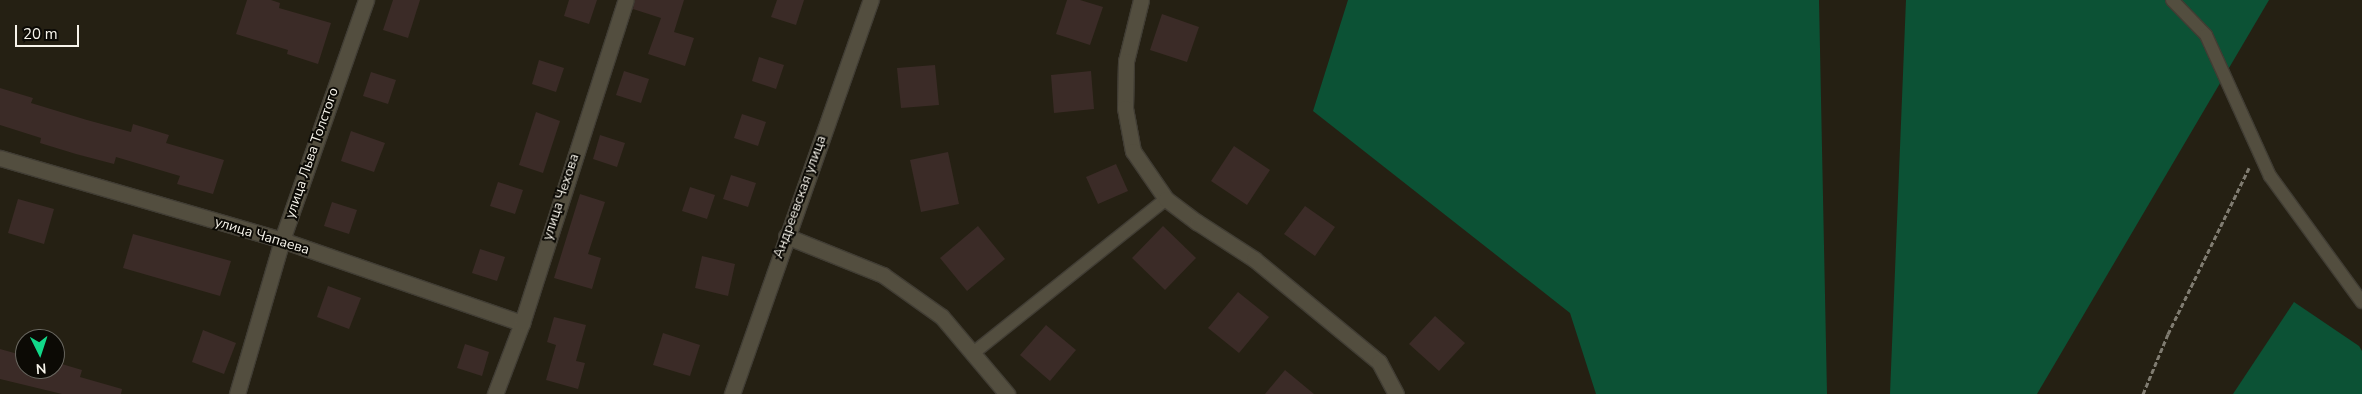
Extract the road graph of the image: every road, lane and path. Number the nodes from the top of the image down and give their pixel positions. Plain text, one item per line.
1 (364, 0) edge
2 (626, 0) edge
3 (870, 0) edge
4 (1141, 0) edge
5 (2172, 0) edge
6 (2258, 150) junction
7 (0, 158) edge
8 (1166, 199) junction
9 (786, 236) junction
10 (282, 240) junction
11 (2362, 302) edge
12 (522, 323) junction
13 (972, 354) junction
14 (237, 394) edge
15 (495, 394) edge
16 (732, 394) edge
17 (1007, 394) edge
18 (1396, 394) edge
19 (2143, 394) edge

1 - 10 street, улица Льва Толстого
2 - 12 street, улица Чехова
3 - 9 street, Андреевская улица
4 - 8 street
5 - 6 lane
6 - 11 lane
6 - 19 path
7 - 10 street, улица Чапаева
8 - 13 lane
8 - 18 street
9 - 13 street
9 - 16 street, Андреевская улица
10 - 12 street, улица Чапаева
10 - 14 street, улица Льва Толстого
12 - 15 street, улица Чехова
13 - 17 street

